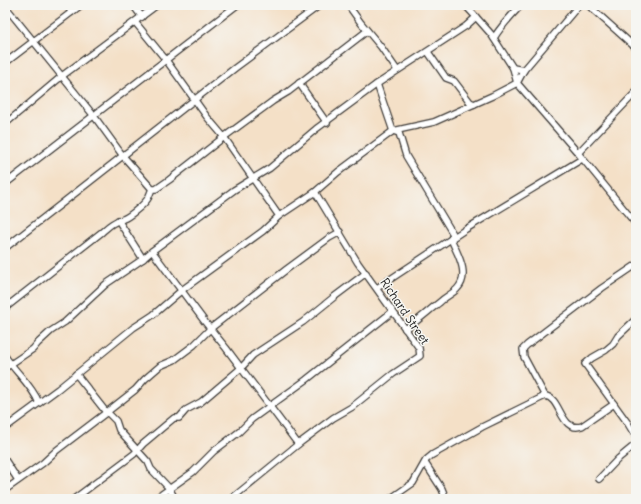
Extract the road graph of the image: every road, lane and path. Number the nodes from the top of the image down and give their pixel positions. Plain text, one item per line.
1 (66, 5) edge
2 (81, 5) edge
3 (133, 5) edge
4 (157, 5) edge
5 (237, 5) edge
6 (320, 5) edge
7 (348, 5) edge
8 (465, 5) edge
9 (521, 5) edge
10 (579, 5) edge
11 (588, 5) edge
12 (5, 6) edge
13 (72, 12) junction
14 (142, 17) junction
15 (476, 17) junction
16 (135, 22) junction
17 (367, 31) junction
18 (494, 38) junction
19 (34, 41) junction
20 (636, 48) edge
21 (428, 52) junction
22 (166, 60) junction
23 (5, 63) edge
24 (513, 68) junction
25 (397, 70) junction
26 (524, 70) junction
27 (62, 76) junction
28 (299, 83) junction
29 (517, 83) junction
30 (377, 84) junction
31 (636, 92) edge
32 (195, 100) junction
33 (474, 104) junction
34 (94, 116) junction
35 (327, 123) junction
36 (5, 124) edge
37 (393, 131) junction
38 (224, 137) junction
39 (578, 153) junction
40 (123, 156) junction
41 (582, 159) junction
42 (253, 178) junction
43 (5, 184) edge
44 (152, 189) junction
45 (315, 192) junction
46 (279, 216) junction
47 (118, 220) junction
48 (636, 224) edge
49 (340, 232) junction
50 (451, 239) junction
51 (5, 248) edge
52 (152, 251) junction
53 (143, 259) junction
54 (636, 265) edge
55 (366, 273) junction
56 (377, 288) junction
57 (182, 290) junction
58 (5, 308) edge
59 (392, 312) junction
60 (636, 319) edge
61 (211, 328) junction
62 (405, 329) junction
63 (5, 356) edge
64 (10, 364) junction
65 (5, 368) edge
66 (241, 368) junction
67 (76, 374) junction
68 (545, 396) junction
69 (39, 403) junction
70 (614, 404) junction
71 (269, 406) junction
72 (106, 412) junction
73 (5, 428) edge
74 (636, 437) edge
75 (298, 444) junction
76 (636, 444) edge
77 (138, 451) junction
78 (5, 460) edge
79 (425, 463) junction
80 (18, 480) junction
81 (599, 480) dead end
82 (170, 488) junction
83 (5, 490) edge
84 (5, 496) edge
85 (7, 499) edge
86 (74, 499) edge
87 (155, 499) edge
88 (175, 499) edge
89 (231, 499) edge
90 (390, 499) edge
91 (446, 499) edge

1 - 13 street
2 - 13 street
3 - 14 street
4 - 14 street
5 - 22 street
6 - 32 street
7 - 17 street
8 - 15 street
9 - 18 street
10 - 26 street
11 - 20 street
12 - 19 street
13 - 19 street
14 - 16 street
15 - 18 street
15 - 21 street
16 - 22 street
16 - 27 street
17 - 25 street
17 - 28 street
18 - 24 street
19 - 23 street
19 - 27 street
21 - 25 street
21 - 33 street
22 - 32 street
22 - 34 street
24 - 26 street
24 - 29 street
25 - 30 street
26 - 29 street
27 - 34 street
27 - 36 street
28 - 35 street
28 - 38 street
29 - 33 street
29 - 39 street
30 - 35 street
30 - 37 street
31 - 39 street
32 - 38 street
32 - 40 street
33 - 37 street
34 - 40 street
34 - 43 street
35 - 42 street
37 - 45 street
37 - 50 street
38 - 42 street
38 - 44 street
39 - 41 street
40 - 44 street
40 - 51 street
41 - 48 street
41 - 50 street
42 - 46 street
42 - 52 street
44 - 47 street
45 - 46 street
45 - 49 street, Richard Street
46 - 57 street
47 - 53 street
47 - 58 street
49 - 55 street, Richard Street
49 - 61 street
50 - 56 street
50 - 62 street
52 - 53 street
52 - 57 street
53 - 64 street
54 - 68 street
55 - 56 street, Richard Street
55 - 66 street
56 - 59 street, Richard Street
57 - 61 street
57 - 67 street
59 - 62 street, Richard Street
59 - 71 street
60 - 70 street
61 - 66 street
61 - 72 street
62 - 75 street, Richard Street
63 - 64 street
64 - 65 street
64 - 69 street
66 - 71 street
66 - 77 street
67 - 69 street
67 - 72 street
68 - 70 street
68 - 79 street
69 - 73 street
70 - 74 street
71 - 75 street
71 - 82 street
72 - 77 street
72 - 80 street
75 - 89 street
76 - 81 street
77 - 82 street
77 - 86 street
78 - 80 street
79 - 90 street
79 - 91 street
80 - 83 street
82 - 87 street
82 - 88 street
84 - 85 street

